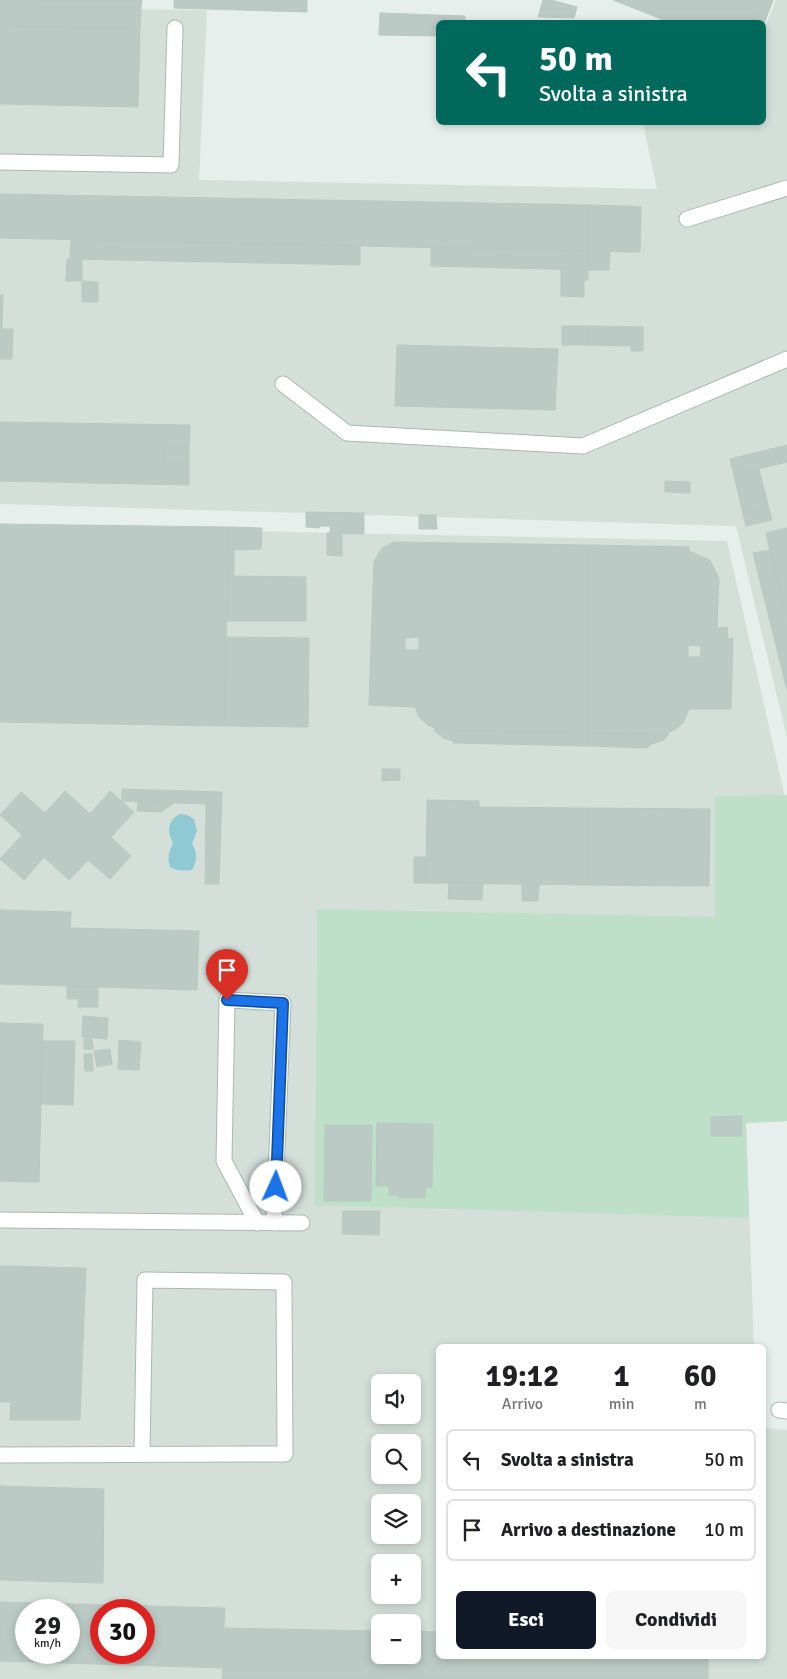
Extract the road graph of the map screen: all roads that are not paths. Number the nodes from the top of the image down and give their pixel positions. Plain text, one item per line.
1 (174, 28) dead end
2 (0, 162) edge
3 (787, 188) edge
4 (687, 219) dead end
5 (787, 359) edge
6 (283, 384) dead end
7 (0, 1220) edge
8 (258, 1223) junction
9 (274, 1223) junction
10 (302, 1223) dead end
11 (0, 1454) edge
12 (142, 1454) junction

1 - 2 street
3 - 4 street
5 - 6 street
7 - 8 street
8 - 9 street
8 - 9 street
9 - 10 street
11 - 12 street
12 - 12 street

